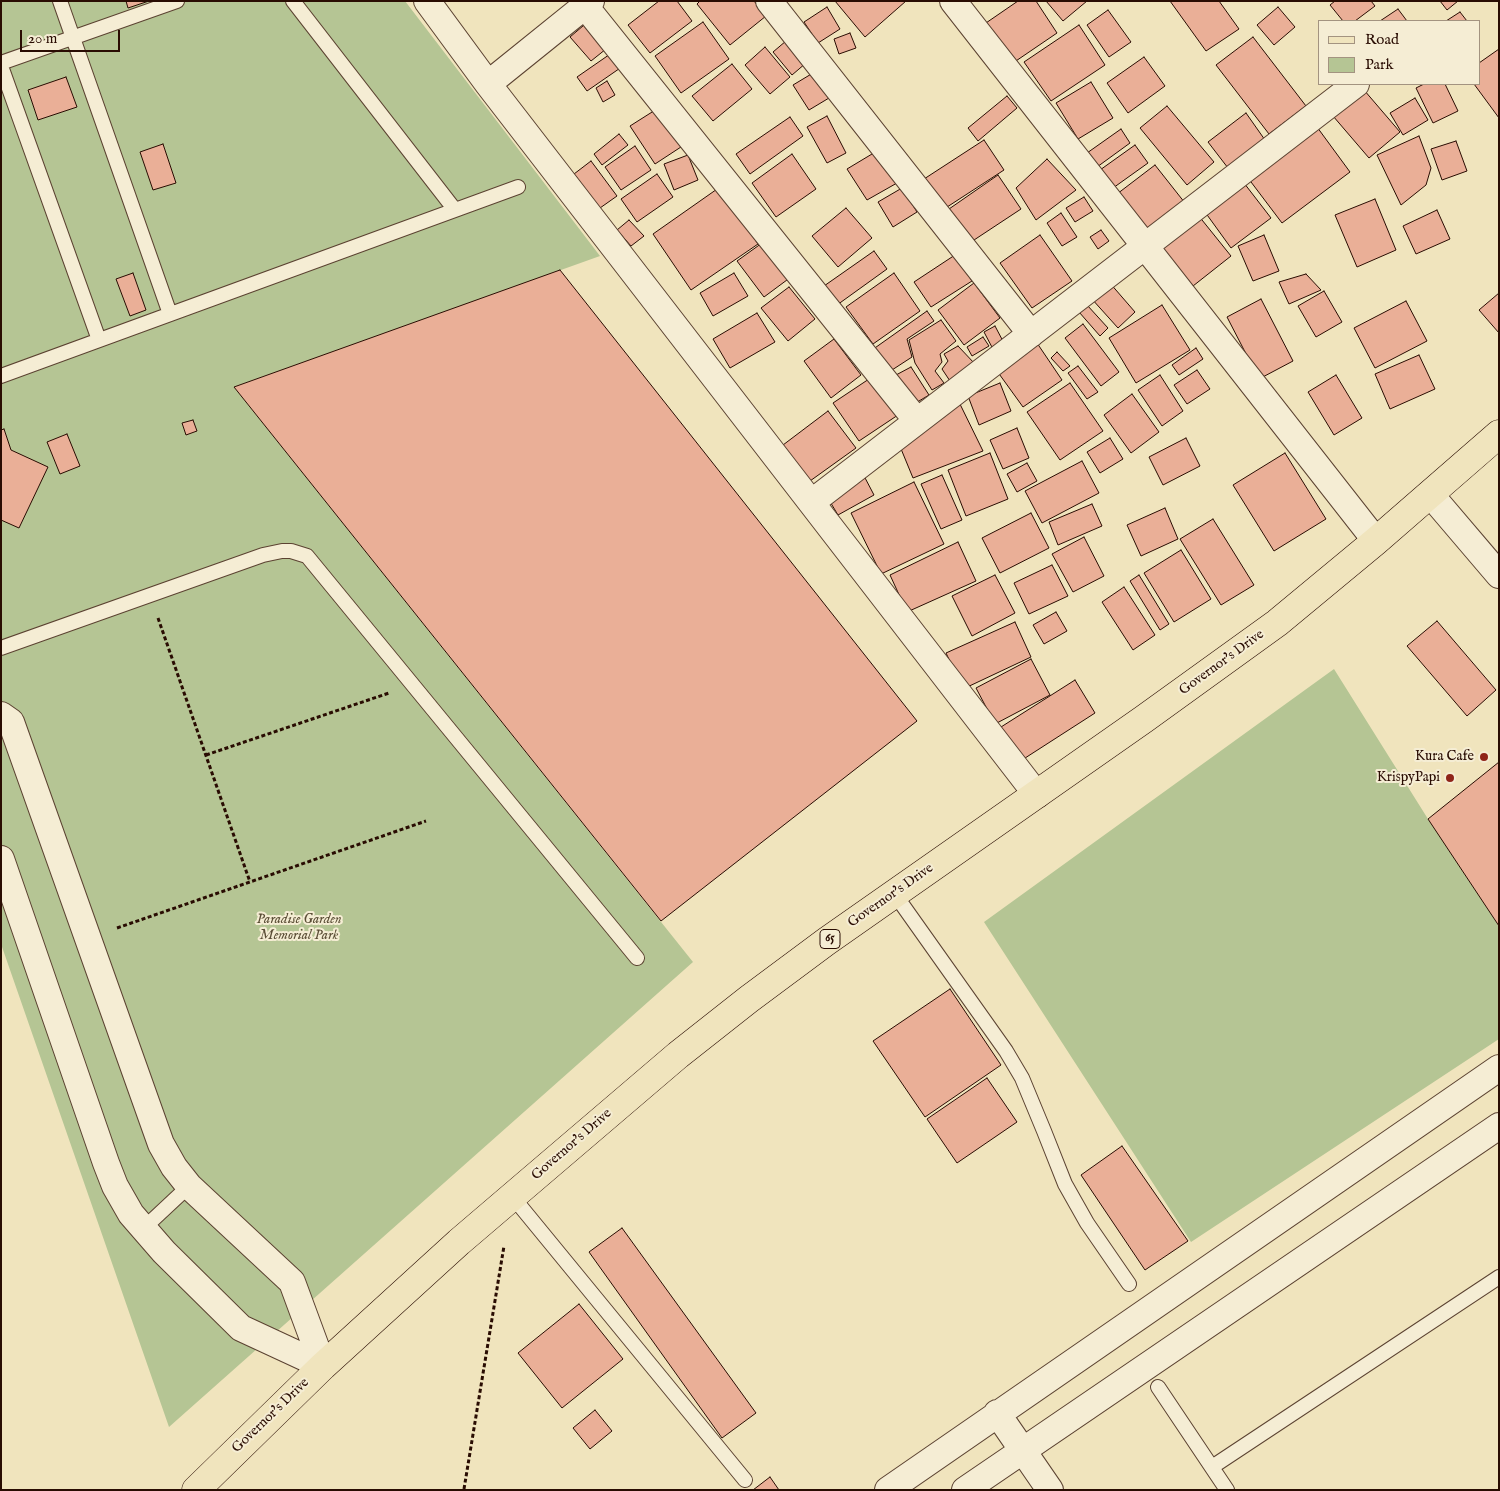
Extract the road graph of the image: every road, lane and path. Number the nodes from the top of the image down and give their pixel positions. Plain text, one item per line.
1 (60, 1) edge
2 (177, 1) edge
3 (293, 1) edge
4 (426, 1) edge
5 (769, 1) edge
6 (953, 1) edge
7 (588, 4) edge
8 (73, 38) junction
9 (1, 65) edge
10 (488, 84) junction
11 (1355, 85) edge
12 (518, 187) dead end
13 (455, 210) junction
14 (1145, 246) junction
15 (170, 314) junction
16 (1031, 334) junction
17 (99, 340) junction
18 (1, 376) edge
19 (917, 421) junction
20 (1499, 434) edge
21 (1430, 494) junction
22 (812, 502) junction
23 (1376, 541) junction
24 (1499, 575) edge
25 (150, 596) junction
26 (1, 648) edge
27 (413, 684) junction
28 (1, 715) edge
29 (206, 756) junction
30 (1037, 795) junction
31 (426, 822) dead end
32 (1, 859) edge
33 (250, 882) junction
34 (894, 893) junction
35 (88, 938) junction
36 (637, 958) dead end
37 (1499, 1068) edge
38 (1499, 1126) edge
39 (189, 1186) junction
40 (512, 1196) junction
41 (143, 1229) junction
42 (504, 1244) dead end
43 (1499, 1277) edge
44 (1129, 1284) dead end
45 (323, 1366) junction
46 (1158, 1387) dead end
47 (997, 1413) junction
48 (1023, 1451) junction
49 (1212, 1467) junction
50 (745, 1480) dead end
51 (464, 1489) edge
52 (196, 1490) edge
53 (888, 1490) edge
54 (965, 1490) edge
55 (1050, 1490) edge
56 (1227, 1490) edge

1 - 8 lane
2 - 8 lane
3 - 13 lane
4 - 10 street
5 - 16 street
6 - 14 street
7 - 10 street
7 - 19 street
8 - 9 lane
8 - 15 lane
9 - 17 lane
10 - 22 street
11 - 14 street
12 - 13 lane
13 - 15 lane
14 - 16 street
14 - 23 street
15 - 17 lane
16 - 19 street
17 - 18 lane
19 - 22 street
20 - 21 main road, Governor's Drive / 65
21 - 23 main road, Governor's Drive / 65
21 - 24 street
22 - 30 street
23 - 30 main road, Governor's Drive / 65
25 - 26 lane
25 - 27 lane
25 - 29 path
27 - 29 path
27 - 36 lane
28 - 35 street
29 - 33 path
30 - 34 main road, Governor's Drive / 65
31 - 33 path
32 - 41 street
33 - 35 path
34 - 40 main road, Governor's Drive / 65
34 - 44 lane
35 - 39 street
37 - 47 street
38 - 48 street
39 - 41 lane
39 - 45 street
40 - 45 main road, Governor's Drive / 65
40 - 50 lane
41 - 45 street
42 - 51 path
43 - 49 lane
45 - 52 main road, Governor's Drive / 65
46 - 49 lane
47 - 48 street
47 - 53 street
48 - 54 street
48 - 55 street
49 - 56 lane

